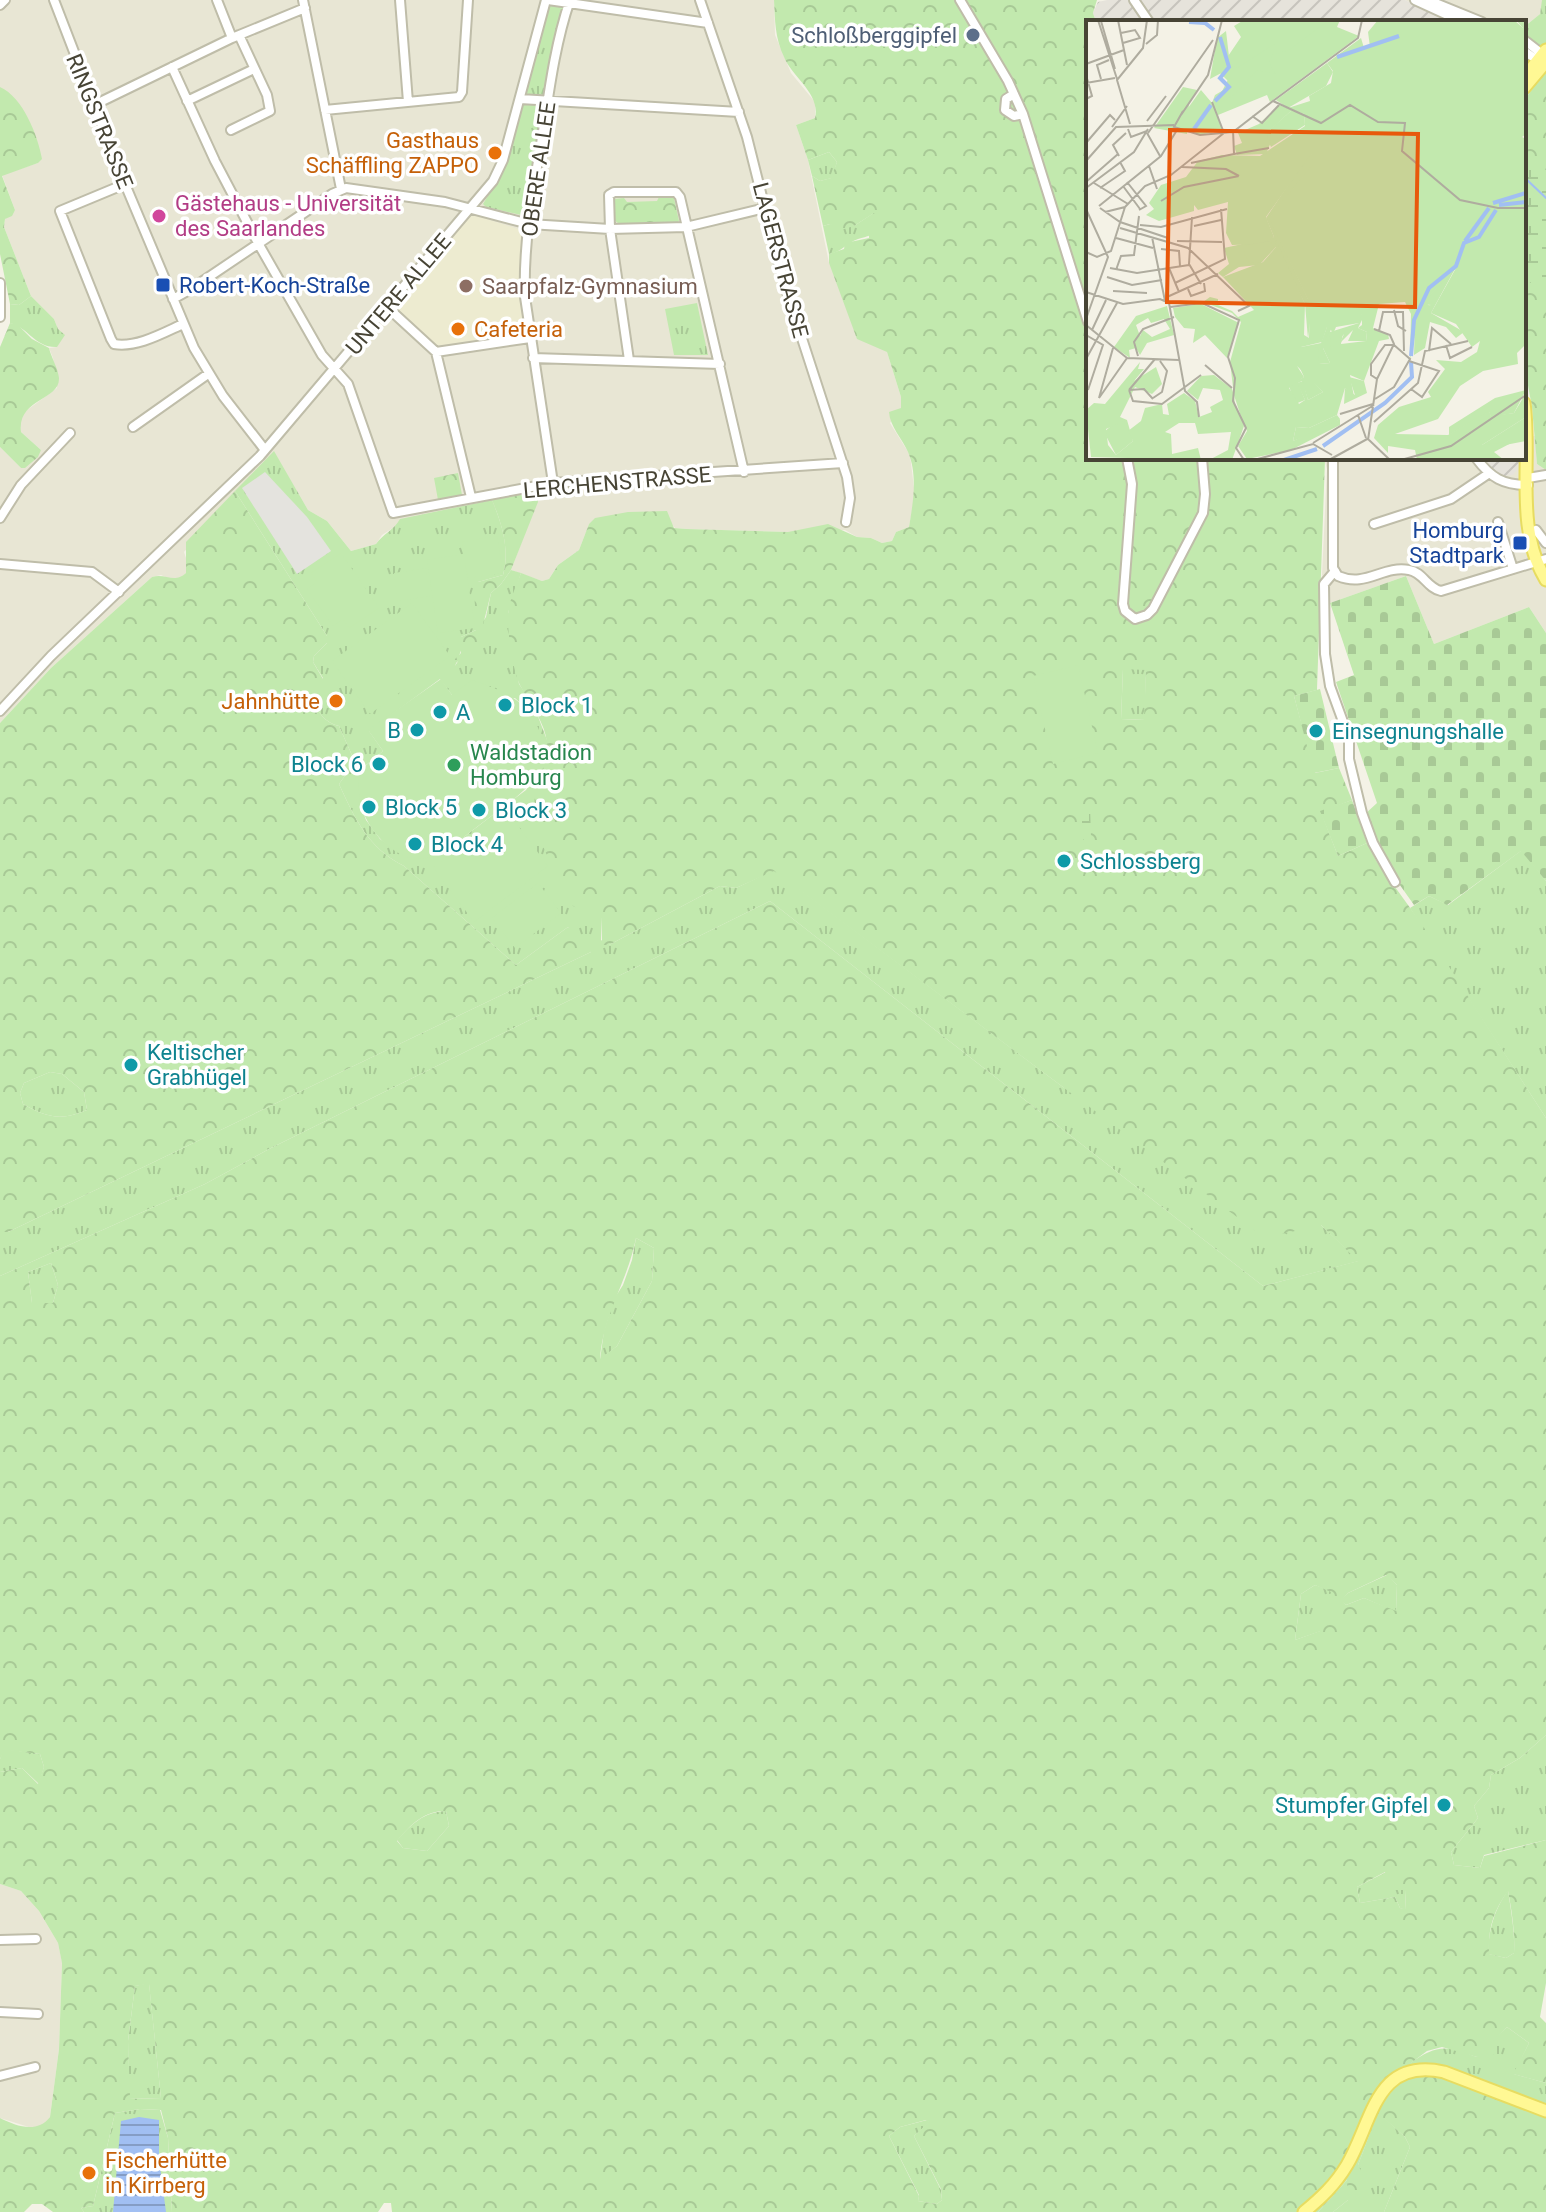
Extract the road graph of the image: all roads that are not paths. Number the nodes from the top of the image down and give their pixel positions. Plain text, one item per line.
1 (5, 0) edge
2 (54, 0) edge
3 (217, 0) edge
4 (400, 0) edge
5 (468, 0) edge
6 (547, 0) edge
7 (700, 0) edge
8 (960, 0) edge
9 (1134, 0) edge
10 (1415, 0) edge
11 (1428, 0) edge
12 (569, 2) edge
13 (304, 4) edge
14 (0, 5) edge
15 (1148, 20) edge
16 (1459, 20) edge
17 (1477, 20) edge
18 (708, 23) junction
19 (235, 36) junction
20 (1526, 42) edge
21 (1543, 58) edge
22 (172, 67) junction
23 (254, 69) junction
24 (1526, 76) edge
25 (1526, 85) edge
26 (1014, 94) junction
27 (520, 99) junction
28 (548, 100) junction
29 (187, 101) junction
30 (408, 102) junction
31 (94, 105) junction
32 (325, 110) junction
33 (739, 112) junction
34 (1023, 114) junction
35 (231, 130) dead end
36 (125, 184) junction
37 (341, 189) junction
38 (472, 208) junction
39 (765, 208) junction
40 (529, 224) junction
41 (686, 227) junction
42 (610, 229) junction
43 (258, 243) junction
44 (0, 283) edge
45 (173, 299) junction
46 (387, 307) junction
47 (1086, 316) edge
48 (0, 317) edge
49 (183, 324) junction
50 (530, 338) junction
51 (436, 352) junction
52 (533, 358) junction
53 (629, 360) junction
54 (720, 364) junction
55 (336, 369) junction
56 (208, 374) junction
57 (133, 427) dead end
58 (70, 433) dead end
59 (1526, 442) edge
60 (265, 450) junction
61 (1127, 460) edge
62 (1202, 460) edge
63 (1333, 460) edge
64 (1478, 460) edge
65 (843, 463) junction
66 (744, 472) junction
67 (1488, 474) junction
68 (1546, 475) edge
69 (1528, 482) junction
70 (553, 483) junction
71 (471, 497) junction
72 (0, 518) edge
73 (846, 522) dead end
74 (1498, 522) dead end
75 (1374, 524) dead end
76 (1536, 530) dead end
77 (1546, 543) edge
78 (1541, 560) edge
79 (0, 564) edge
80 (1513, 569) junction
81 (1335, 571) junction
82 (1546, 580) edge
83 (119, 592) junction
84 (0, 711) edge
85 (1395, 882) dead end
86 (36, 1939) dead end
87 (0, 1940) edge
88 (0, 2012) edge
89 (38, 2014) dead end
90 (35, 2067) dead end
91 (0, 2076) edge
92 (1546, 2111) edge
93 (1304, 2212) edge

1 - 14 street
2 - 31 street, RINGSTRASSE
3 - 19 street
4 - 30 street
5 - 30 street
6 - 12 street
6 - 27 street, UNTERE ALLEE
7 - 18 street, LAGERSTRASSE
8 - 26 street
9 - 15 street
10 - 16 street
11 - 17 street
12 - 18 street
12 - 28 street, OBERE ALLEE
13 - 19 street
13 - 32 street
18 - 33 street, LAGERSTRASSE
19 - 22 street
19 - 23 street
20 - 21 street
21 - 24 main road
21 - 25 main road
22 - 29 street
22 - 31 street
23 - 29 street
23 - 35 street
26 - 34 street
26 - 34 street
27 - 28 street
27 - 38 street, UNTERE ALLEE
28 - 33 street
28 - 40 street, OBERE ALLEE
29 - 43 street
30 - 32 street
31 - 36 street, RINGSTRASSE
32 - 37 street
33 - 39 street, LAGERSTRASSE
34 - 47 street
36 - 45 street, RINGSTRASSE
36 - 49 street
37 - 38 street
37 - 43 street
38 - 40 street
38 - 46 street, UNTERE ALLEE
39 - 41 street
39 - 65 street, LAGERSTRASSE
40 - 42 street
40 - 50 street, OBERE ALLEE
41 - 42 street
41 - 42 street
41 - 54 street
42 - 53 street
43 - 45 street
43 - 55 street
44 - 48 street
45 - 49 street, RINGSTRASSE
46 - 51 street
46 - 55 street, UNTERE ALLEE
49 - 56 street, RINGSTRASSE
50 - 51 street
50 - 52 street, OBERE ALLEE
51 - 71 street
52 - 53 street
52 - 70 street, OBERE ALLEE
53 - 54 street
54 - 66 street
55 - 60 street, UNTERE ALLEE
55 - 71 street, LERCHENSTRASSE
56 - 57 street
56 - 60 street, RINGSTRASSE
58 - 72 street
59 - 69 main road
60 - 83 street, UNTERE ALLEE
61 - 62 street
63 - 81 street
64 - 67 street
65 - 66 street, LERCHENSTRASSE
65 - 73 street, LAGERSTRASSE
66 - 70 street, LERCHENSTRASSE
67 - 69 street
67 - 75 street
68 - 69 street
69 - 78 main road
70 - 71 street, LERCHENSTRASSE
74 - 80 street
76 - 77 street
78 - 80 street
78 - 82 main road
79 - 83 street
80 - 81 street
81 - 85 street
83 - 84 street, UNTERE ALLEE
86 - 87 street
88 - 89 street
90 - 91 street
92 - 93 main road

